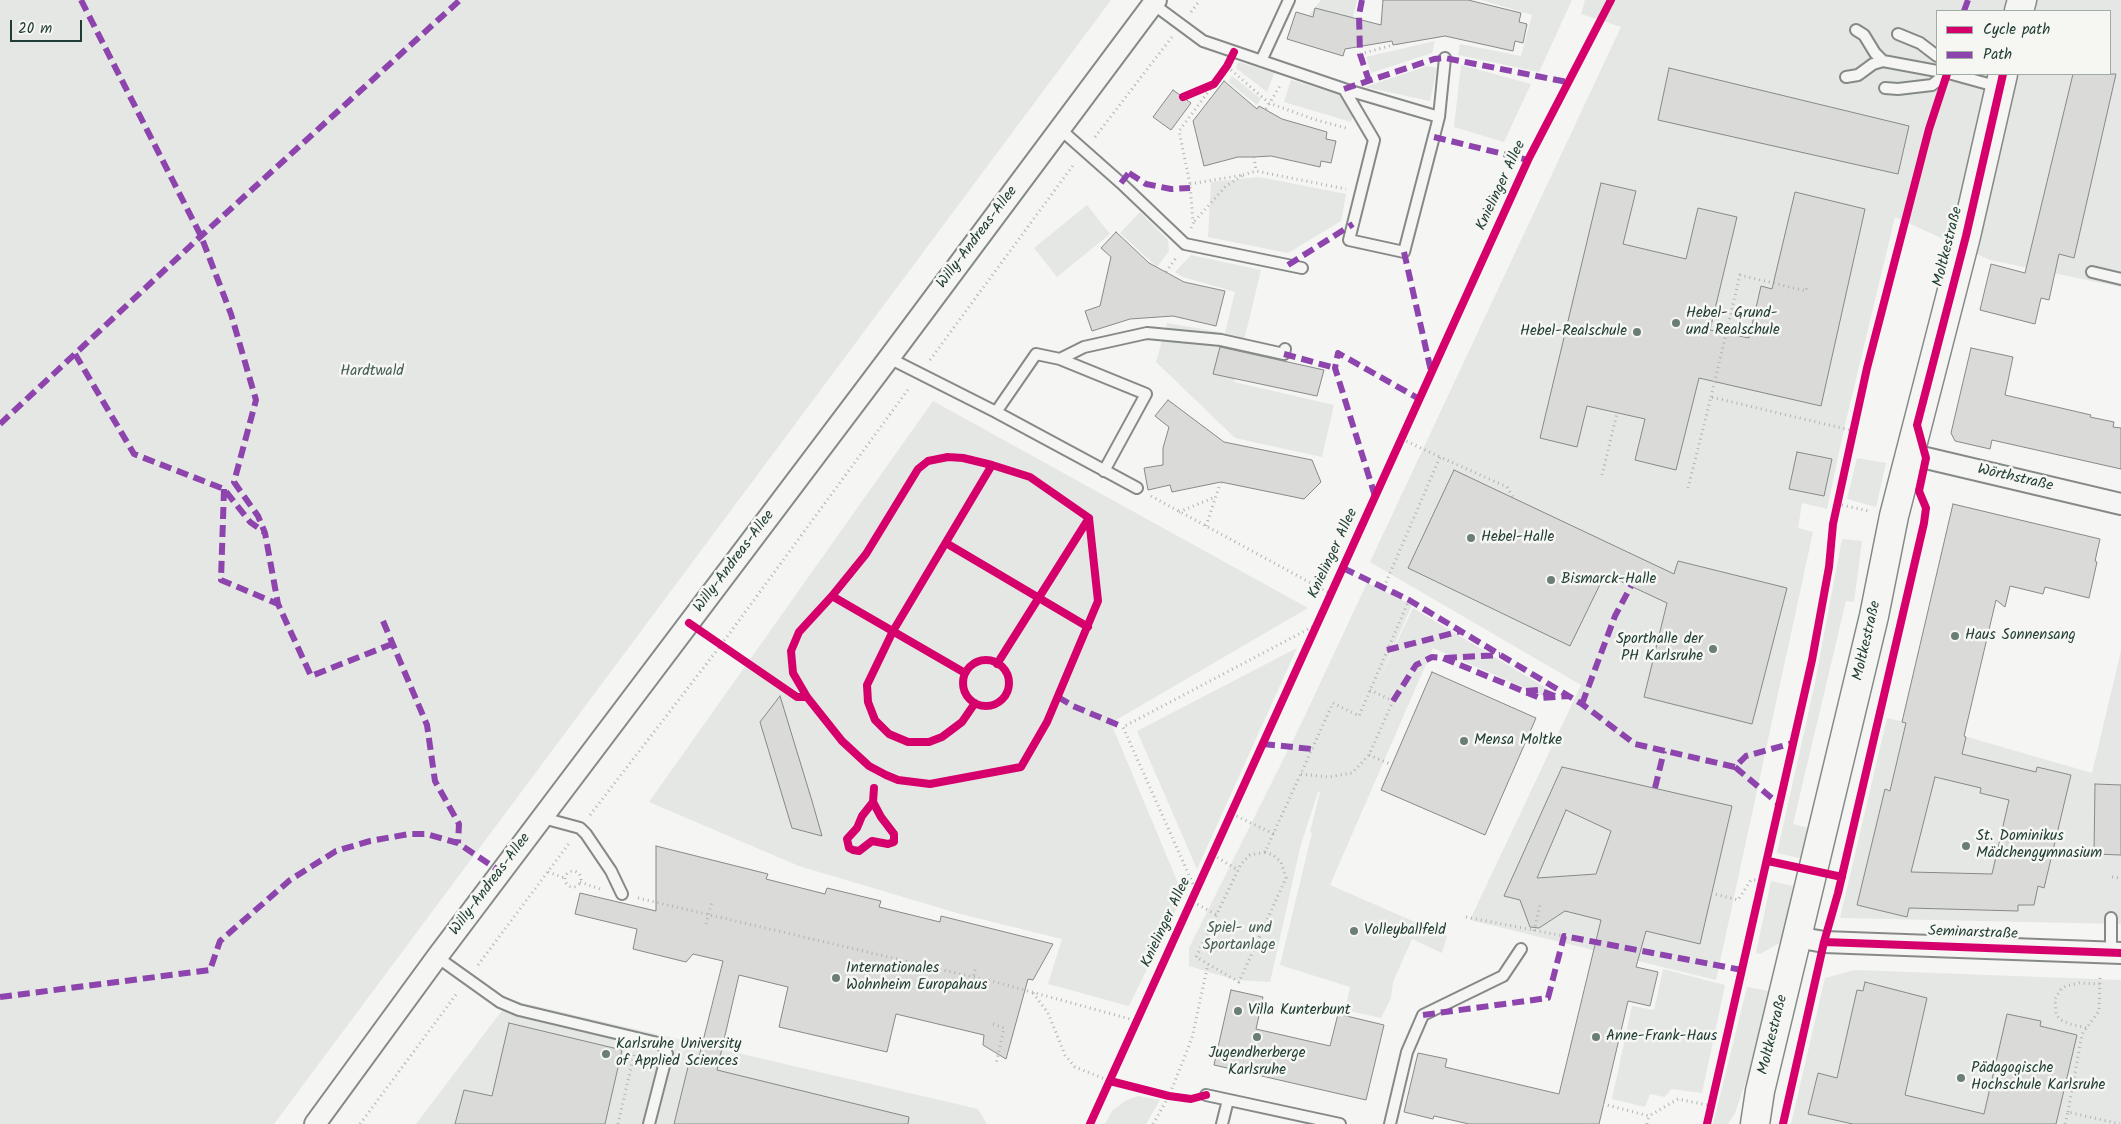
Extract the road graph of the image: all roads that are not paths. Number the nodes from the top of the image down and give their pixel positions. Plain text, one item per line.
1 (1289, 0) edge
2 (1154, 2) edge
3 (1856, 30) dead end
4 (1898, 34) dead end
5 (1936, 55) edge
6 (1444, 58) dead end
7 (1262, 61) junction
8 (1883, 61) junction
9 (1936, 71) edge
10 (1945, 75) edge
11 (1960, 75) edge
12 (1846, 77) dead end
13 (2001, 80) edge
14 (1885, 88) dead end
15 (1344, 89) junction
16 (1440, 117) junction
17 (1060, 129) junction
18 (1302, 268) dead end
19 (2092, 272) dead end
20 (2121, 279) edge
21 (1285, 349) dead end
22 (890, 358) junction
23 (1060, 358) junction
24 (996, 412) junction
25 (1909, 454) junction
26 (1104, 472) junction
27 (1137, 488) road end
28 (2121, 504) edge
29 (543, 818) junction
30 (622, 894) road end
31 (2112, 918) dead end
32 (1797, 937) junction
33 (1522, 949) dead end
34 (2111, 953) edge
35 (437, 957) junction
36 (1760, 1091) junction
37 (1206, 1095) dead end
38 (1228, 1100) junction
39 (315, 1124) edge
40 (649, 1124) edge
41 (1222, 1124) edge
42 (1340, 1124) edge
43 (1390, 1124) edge
44 (1746, 1124) edge
45 (1755, 1124) edge

1 - 7 lane
2 - 7 lane
2 - 17 street, Willy-Andreas-Allee
3 - 8 lane
4 - 5 lane
6 - 16 lane
7 - 15 lane
8 - 9 lane
8 - 12 lane
10 - 14 lane
11 - 13 lane
13 - 25 main road, Moltkestraße
15 - 16 lane
15 - 16 lane
17 - 18 lane
17 - 22 street, Willy-Andreas-Allee
19 - 20 lane
21 - 23 lane
22 - 24 lane
22 - 29 street, Willy-Andreas-Allee
23 - 24 lane
23 - 26 lane
24 - 26 lane
25 - 28 street, Wörthstraße
25 - 32 main road, Moltkestraße
26 - 27 lane
29 - 30 lane
29 - 35 street, Willy-Andreas-Allee
31 - 34 lane
32 - 34 street, Seminarstraße
32 - 36 main road, Moltkestraße
33 - 43 lane
35 - 39 street, Willy-Andreas-Allee
35 - 40 lane
36 - 44 main road, Moltkestraße
36 - 45 main road, Moltkestraße
37 - 38 lane
38 - 41 lane
38 - 42 lane

